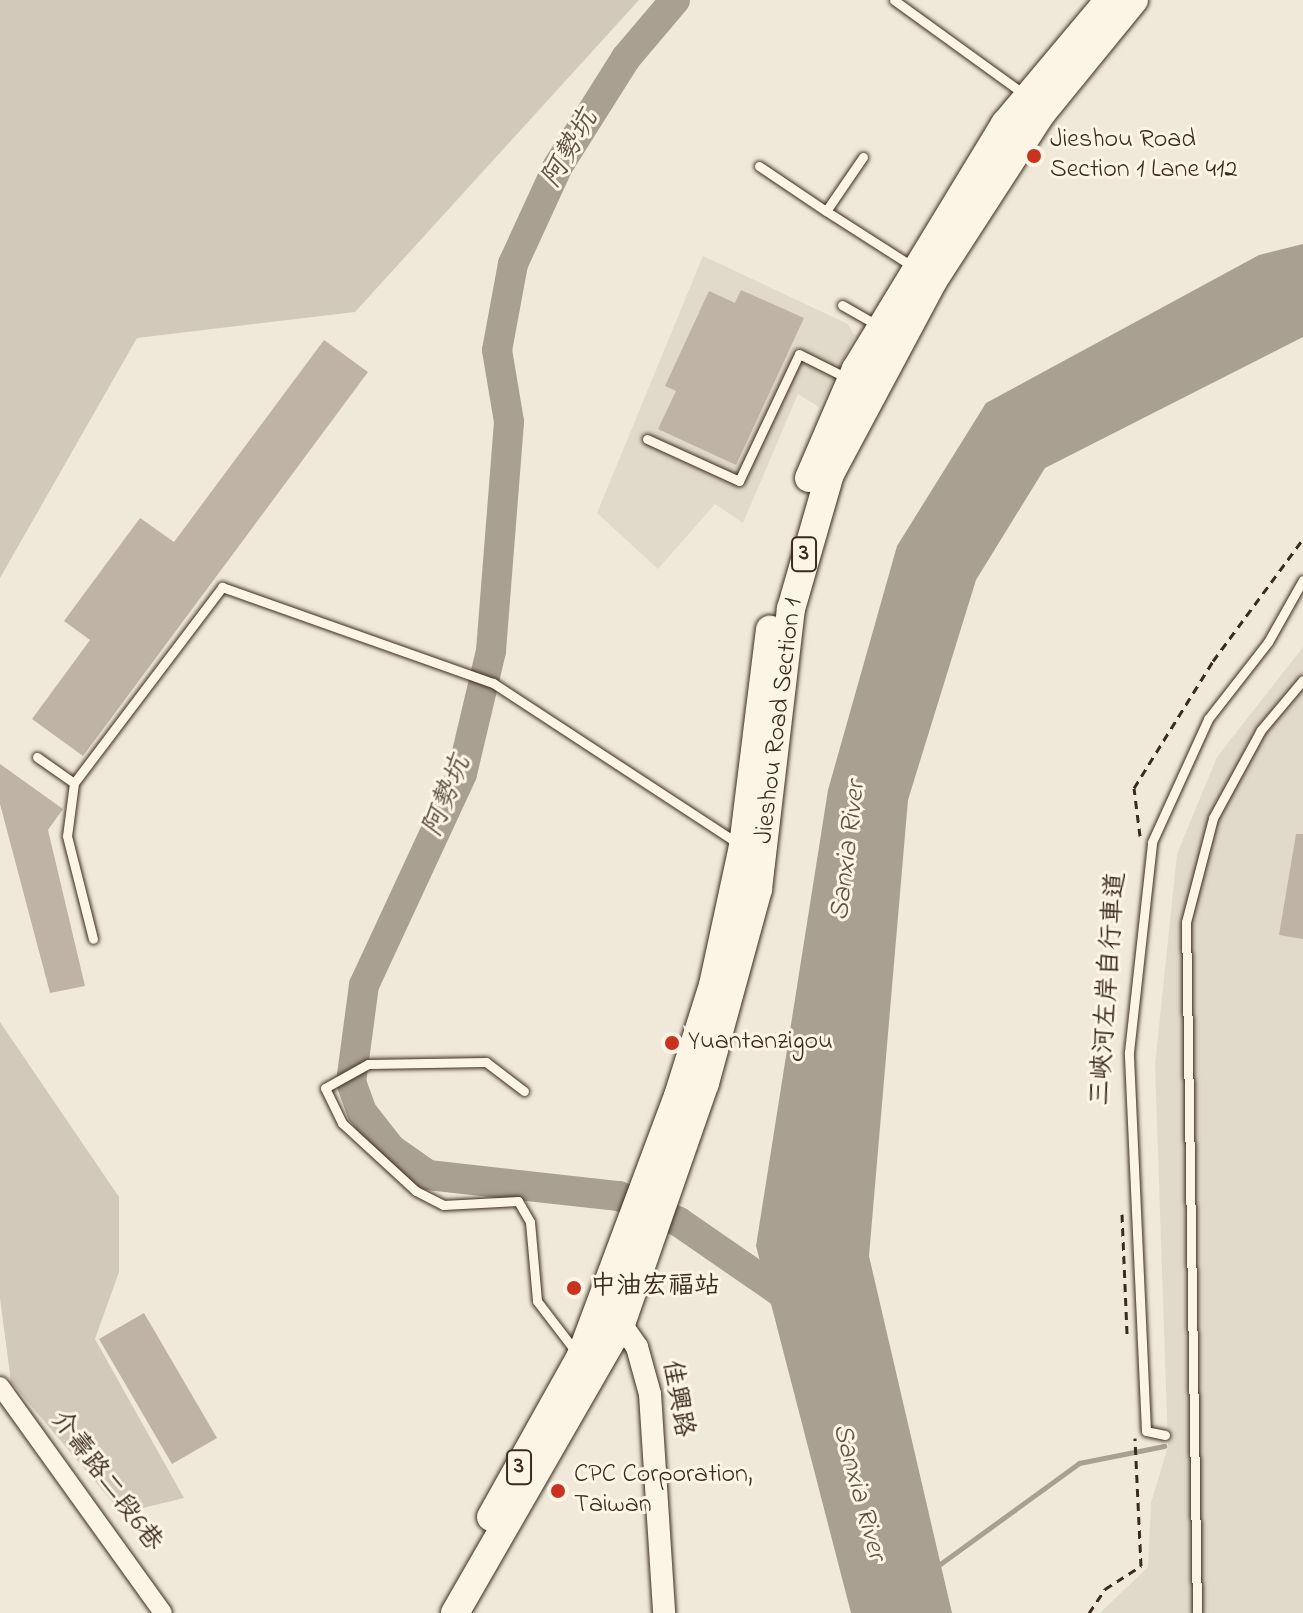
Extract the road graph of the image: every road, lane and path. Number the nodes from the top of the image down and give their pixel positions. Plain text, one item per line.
1 (894, 0) edge
2 (1109, 0) edge
3 (1134, 0) edge
4 (1027, 95) junction
5 (863, 157) dead end
6 (759, 166) dead end
7 (826, 211) junction
8 (925, 275) junction
9 (842, 305) dead end
10 (881, 328) junction
11 (852, 380) junction
12 (647, 439) dead end
13 (1303, 539) edge
14 (1303, 580) edge
15 (1303, 680) edge
16 (37, 757) dead end
17 (74, 783) junction
18 (754, 848) junction
19 (1138, 849) dead end
20 (93, 939) dead end
21 (524, 1091) dead end
22 (1121, 1201) dead end
23 (608, 1321) junction
24 (1127, 1337) dead end
25 (580, 1358) junction
26 (0, 1386) edge
27 (1134, 1430) dead end
28 (1165, 1435) dead end
29 (163, 1613) edge
30 (437, 1613) edge
31 (455, 1613) edge
32 (664, 1613) edge
33 (1089, 1613) edge
34 (1197, 1613) edge

1 - 4 lane
2 - 4 main road, Jieshou Road Section 1 / 3
3 - 8 main road, Jieshou Road Section 1 / 3
4 - 8 main road, Jieshou Road Section 1 / 3
5 - 7 lane
6 - 7 lane
7 - 8 lane
8 - 10 main road, Jieshou Road Section 1 / 3
8 - 18 main road, Jieshou Road Section 1 / 3
9 - 10 lane
10 - 11 main road, Jieshou Road Section 1 / 3
11 - 12 lane
11 - 18 main road, Jieshou Road Section 1 / 3
13 - 19 path, 三峽河左岸自行車道
14 - 28 lane
15 - 34 lane
16 - 17 lane
17 - 18 lane
17 - 20 lane
18 - 23 main road, Jieshou Road Section 1 / 3
21 - 25 lane
22 - 24 path
23 - 25 main road, 3
23 - 31 main road, 3
23 - 32 street, 佳興路
25 - 30 main road, 3
26 - 29 street, 介壽路二段6巷
27 - 33 path

